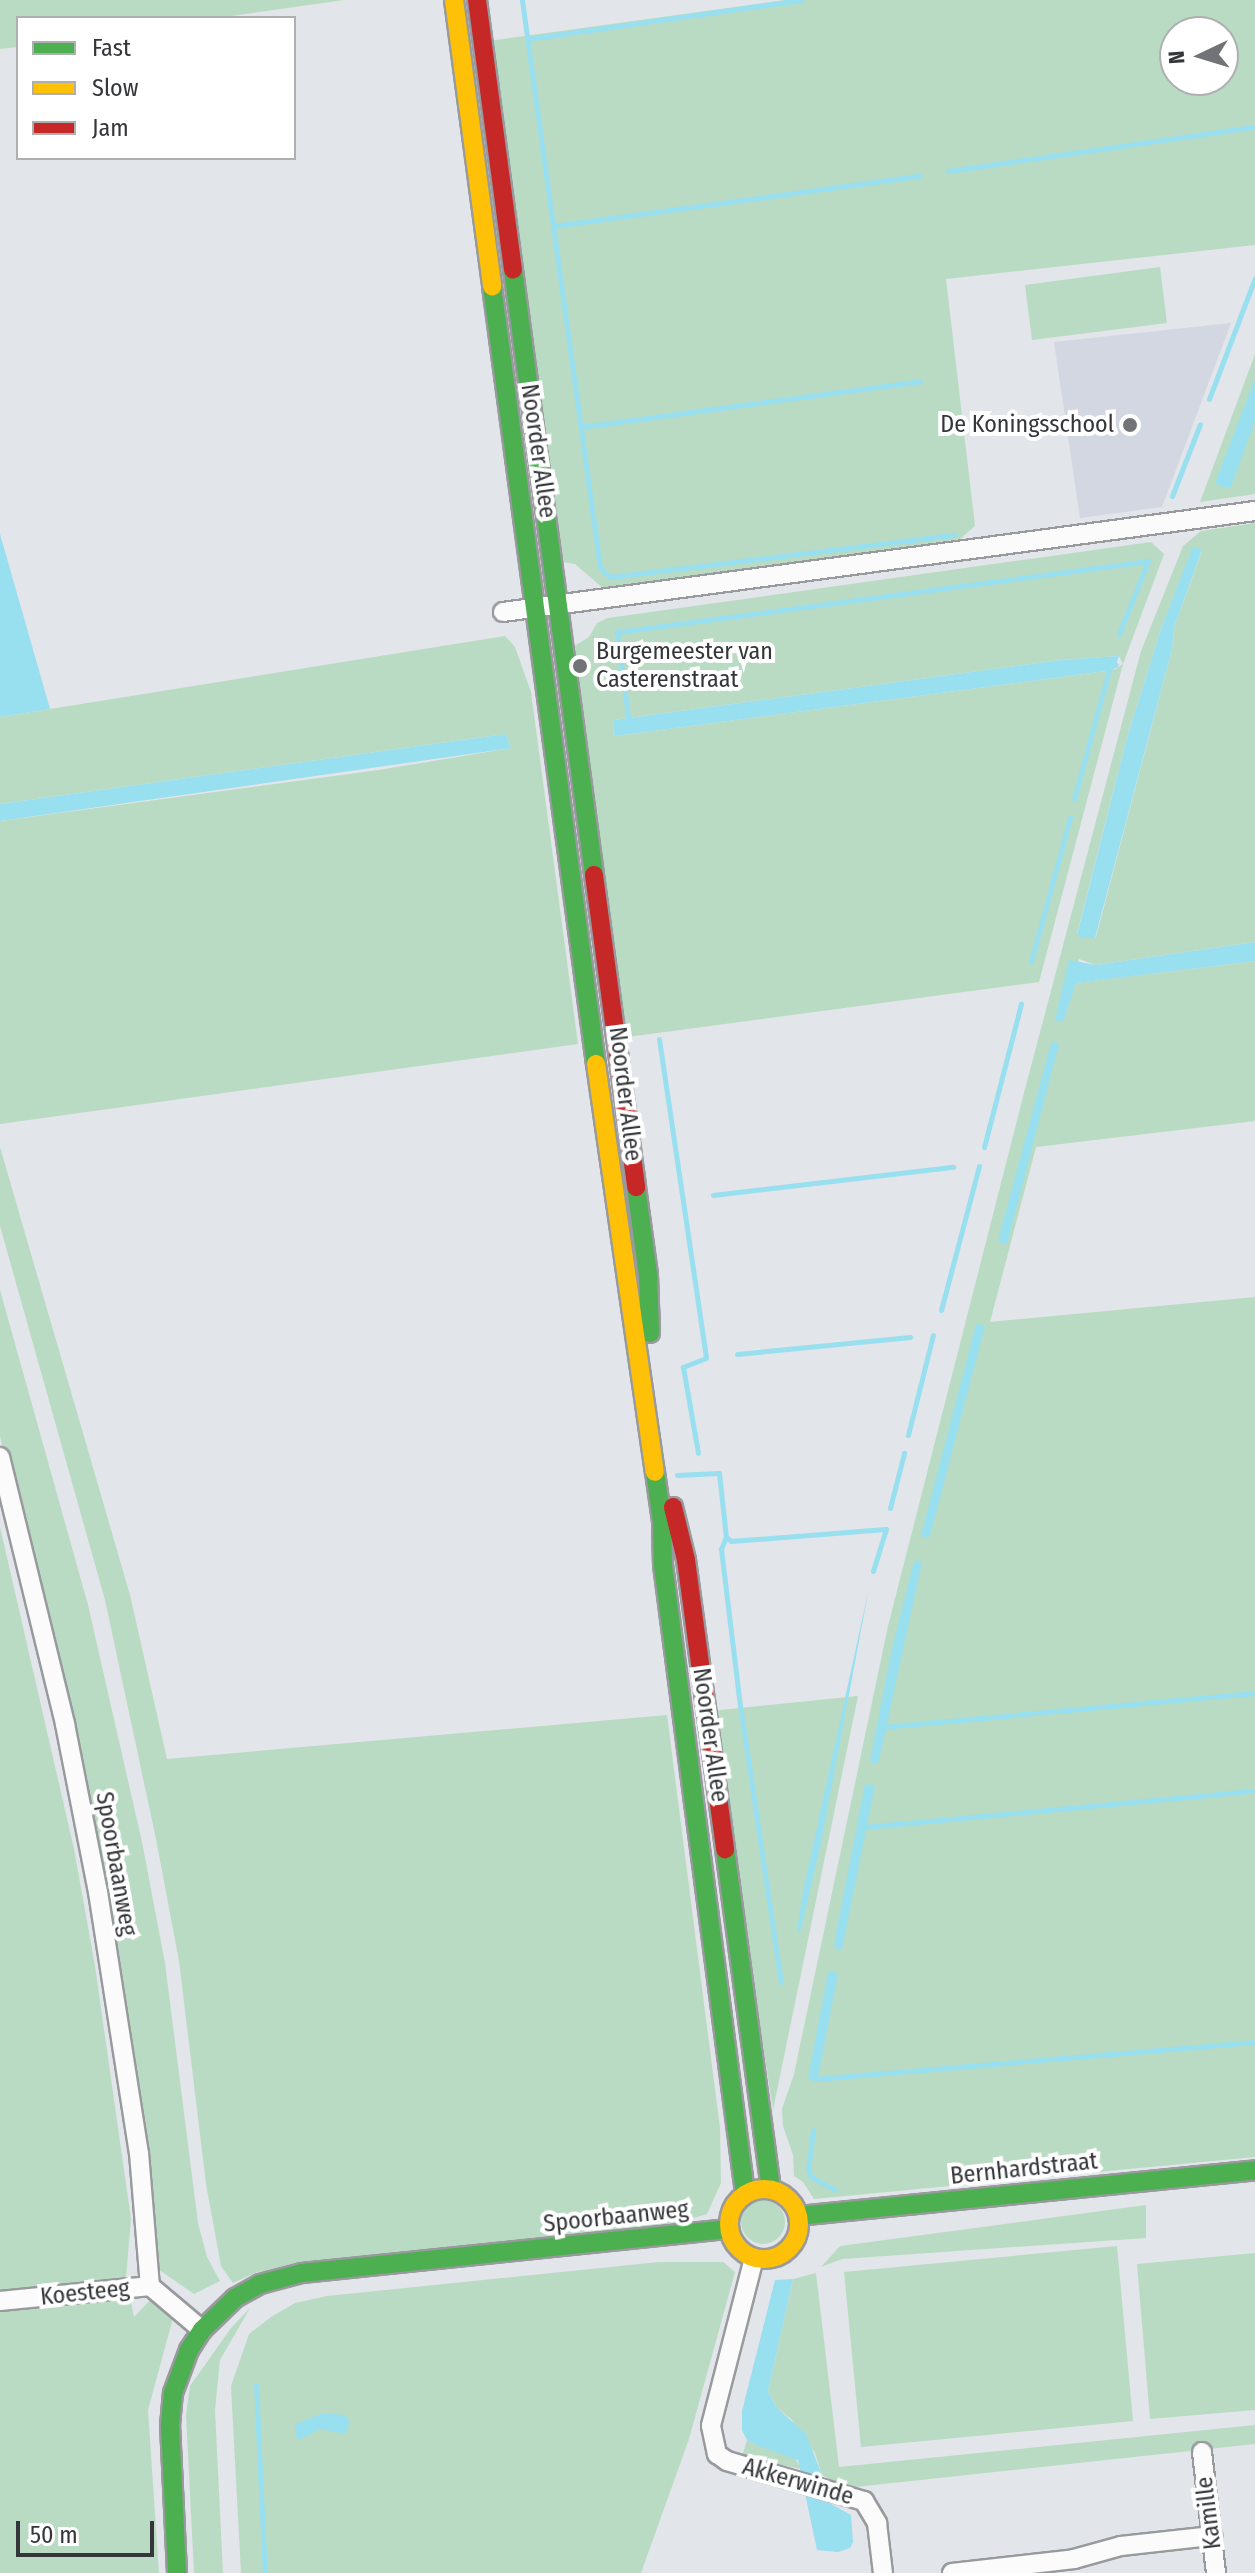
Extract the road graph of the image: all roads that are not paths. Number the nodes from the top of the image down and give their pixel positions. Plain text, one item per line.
1 (454, 0) edge
2 (477, 0) edge
3 (1255, 511) edge
4 (559, 605) junction
5 (534, 608) junction
6 (503, 612) dead end
7 (625, 1110) junction
8 (603, 1114) junction
9 (0, 1457) edge
10 (1255, 2170) edge
11 (771, 2189) junction
12 (745, 2193) junction
13 (798, 2216) junction
14 (729, 2229) junction
15 (754, 2258) junction
16 (150, 2286) junction
17 (0, 2301) edge
18 (202, 2330) junction
19 (1202, 2452) dead end
20 (1212, 2536) junction
21 (177, 2573) edge
22 (883, 2573) edge
23 (952, 2573) edge
24 (1216, 2573) edge

1 - 5 street, Noorder Allee
2 - 4 street, Noorder Allee
3 - 4 street
4 - 5 street
4 - 7 street, Noorder Allee
5 - 6 street
5 - 8 street, Noorder Allee
7 - 8 street
7 - 11 street, Noorder Allee
8 - 12 street, Noorder Allee
9 - 16 street, Spoorbaanweg
10 - 13 street, Bernhardstraat
11 - 12 street
11 - 13 street
12 - 14 street
13 - 15 street
14 - 15 street
14 - 18 street, Spoorbaanweg
15 - 22 street, Akkerwinde
16 - 17 street, Koesteeg
16 - 18 street, Koesteeg
18 - 21 street, Spoorbaanweg
19 - 20 street, Kamille
20 - 23 street
20 - 24 street, Kamille

